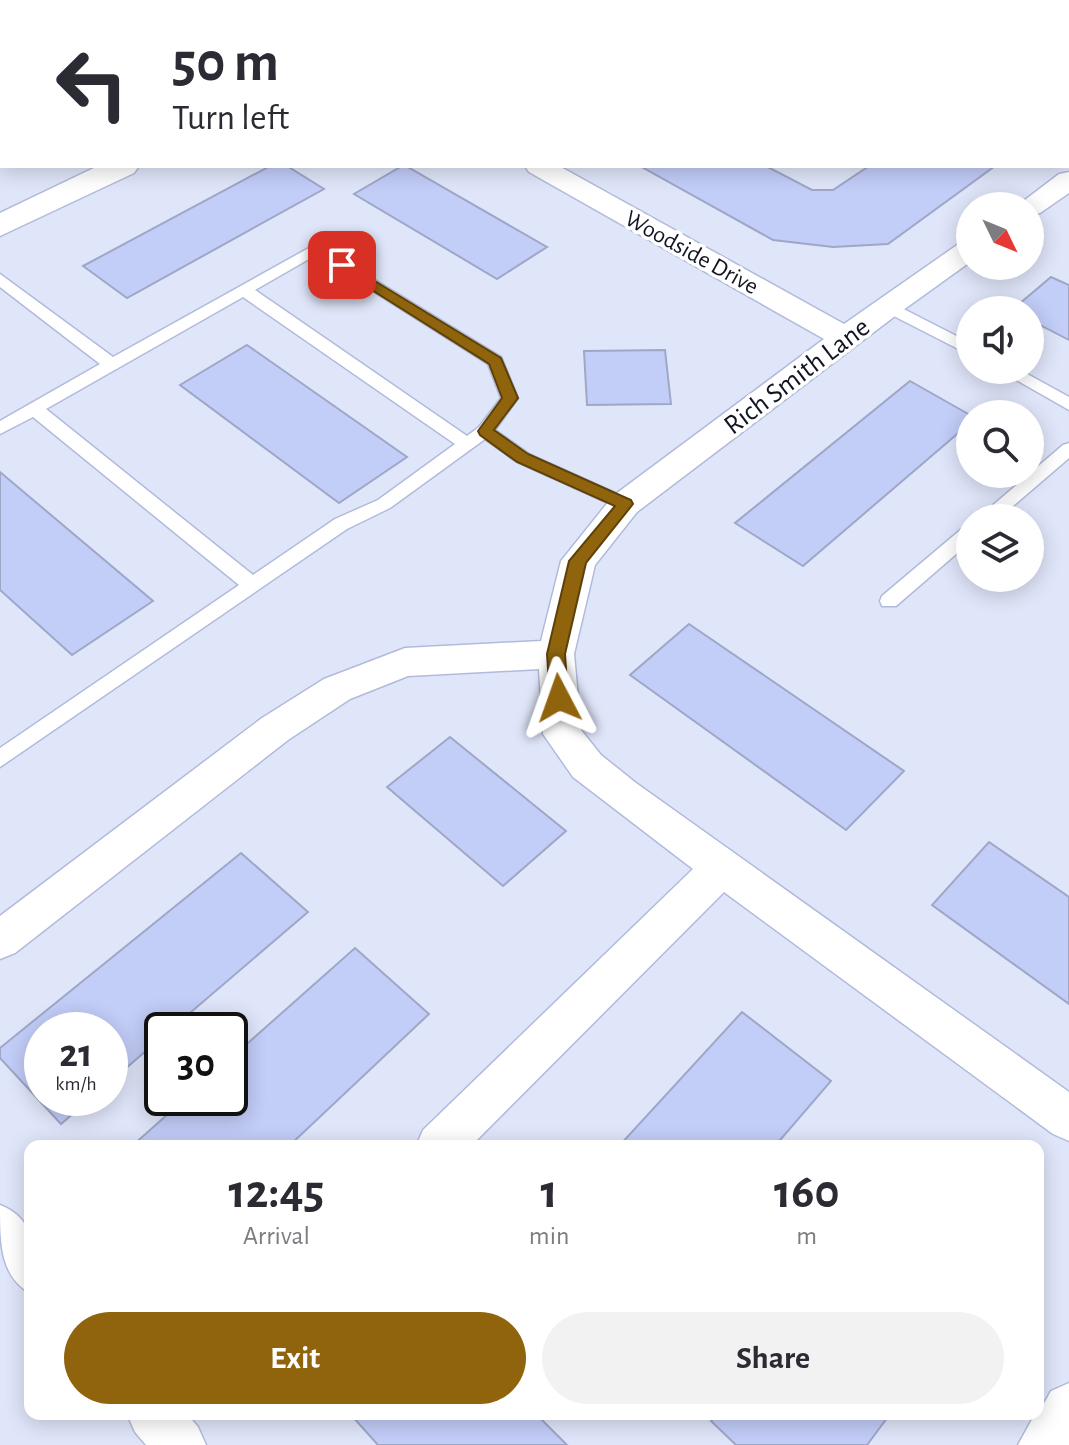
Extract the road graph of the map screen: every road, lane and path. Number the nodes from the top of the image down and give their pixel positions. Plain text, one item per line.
1 (119, 168) edge
2 (544, 168) edge
3 (1069, 180) edge
4 (1044, 197) edge
5 (0, 226) edge
6 (956, 259) edge
7 (0, 279) edge
8 (244, 290) junction
9 (888, 306) junction
10 (846, 338) junction
11 (956, 342) edge
12 (112, 365) junction
13 (1033, 384) edge
14 (1069, 404) edge
15 (35, 409) junction
16 (0, 428) edge
17 (485, 431) junction
18 (467, 444) junction
19 (1069, 449) edge
20 (625, 504) junction
21 (1004, 504) edge
22 (956, 544) edge
23 (252, 585) junction
24 (889, 601) dead end
25 (556, 654) junction
26 (0, 759) edge
27 (720, 869) junction
28 (0, 940) edge
29 (1069, 1119) edge
30 (445, 1140) edge
31 (0, 1229) edge
32 (24, 1261) edge
33 (1069, 1409) edge
34 (1044, 1445) edge

1 - 5 street
2 - 10 street, Woodside Drive
3 - 4 street
6 - 9 street, Rich Smith Lane
7 - 12 lane
8 - 12 lane
8 - 17 lane
8 - 18 lane
9 - 10 street, Rich Smith Lane
9 - 11 lane
10 - 20 street, Rich Smith Lane
12 - 15 lane
13 - 14 lane
15 - 16 lane
15 - 23 lane
17 - 18 lane
17 - 20 lane
18 - 23 lane
19 - 21 lane
20 - 25 street, Rich Smith Lane
22 - 24 lane
23 - 26 lane
25 - 27 street, Rich Smith Lane
25 - 28 street
27 - 29 street, Rich Smith Lane
27 - 30 street
31 - 32 street
33 - 34 street

